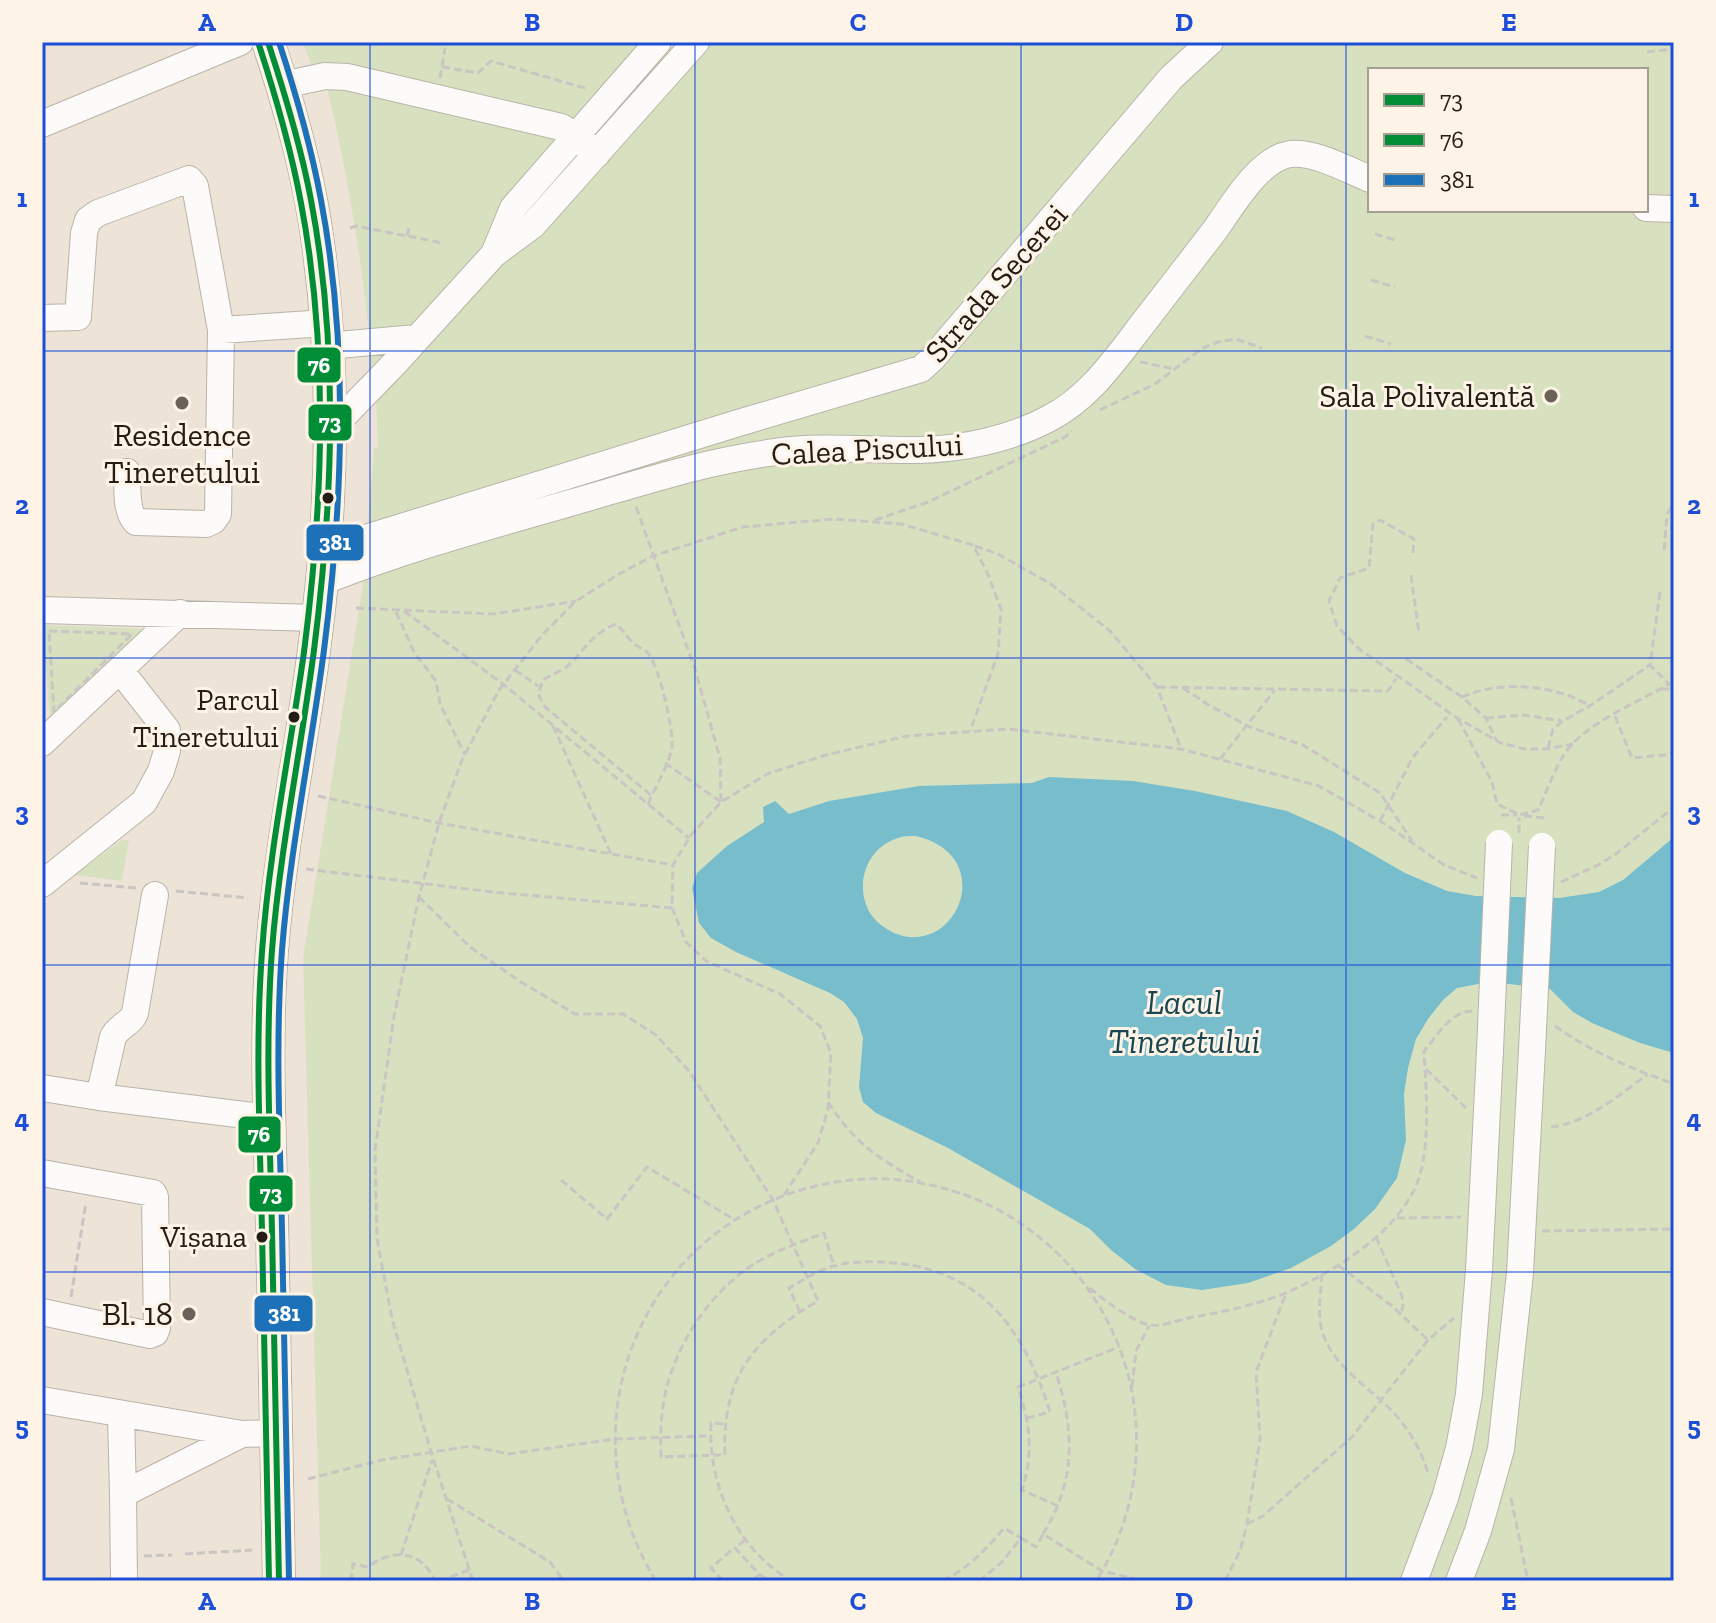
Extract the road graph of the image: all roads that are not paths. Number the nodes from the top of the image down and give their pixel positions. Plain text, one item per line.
1 (240, 42) edge
2 (268, 42) edge
3 (658, 42) edge
4 (696, 42) edge
5 (1210, 42) edge
6 (283, 85) junction
7 (42, 124) edge
8 (576, 136) junction
9 (597, 154) junction
10 (1368, 178) edge
11 (1648, 208) edge
12 (1674, 209) edge
13 (494, 254) junction
14 (42, 318) edge
15 (221, 330) junction
16 (327, 335) junction
17 (416, 338) junction
18 (329, 431) junction
19 (127, 472) dead end
20 (497, 487) junction
21 (530, 515) junction
22 (450, 525) junction
23 (324, 546) junction
24 (322, 582) junction
25 (42, 610) edge
26 (180, 613) junction
27 (318, 618) junction
28 (120, 670) junction
29 (42, 743) edge
30 (1499, 843) dead end
31 (1542, 846) dead end
32 (42, 884) edge
33 (155, 895) dead end
34 (1490, 1057) junction
35 (1531, 1058) junction
36 (42, 1088) edge
37 (99, 1097) junction
38 (270, 1118) junction
39 (42, 1173) edge
40 (1479, 1270) junction
41 (1520, 1273) junction
42 (42, 1312) edge
43 (42, 1400) edge
44 (121, 1415) junction
45 (276, 1433) junction
46 (242, 1434) junction
47 (123, 1494) junction
48 (124, 1569) edge
49 (279, 1581) edge
50 (1414, 1581) edge
51 (1459, 1581) edge

1 - 7 street
2 - 6 main road
3 - 8 street
4 - 9 street
5 - 20 street, Strada Secerei
6 - 8 street
6 - 16 main road
8 - 9 street
8 - 13 street
9 - 13 street
10 - 21 street, Calea Piscului
11 - 12 street
13 - 17 street
14 - 15 street
15 - 16 street
15 - 19 street
16 - 17 street
16 - 18 main road
17 - 18 street
18 - 23 main road
20 - 21 street
20 - 22 street, Strada Secerei
21 - 22 street, Calea Piscului
22 - 23 street, Strada Secerei
22 - 24 street, Calea Piscului
23 - 24 main road
24 - 27 main road
25 - 26 street
26 - 27 street
26 - 28 street
27 - 38 main road
28 - 29 street
28 - 32 street
30 - 34 street, bridge
31 - 35 street, bridge
33 - 37 street
34 - 35 street
34 - 40 street
35 - 41 street
36 - 37 street
37 - 38 street
38 - 45 main road
39 - 42 street
40 - 41 street
40 - 50 street
41 - 51 street
43 - 44 street
44 - 46 street
44 - 47 street
45 - 46 street
45 - 49 main road
46 - 47 street
47 - 48 street

